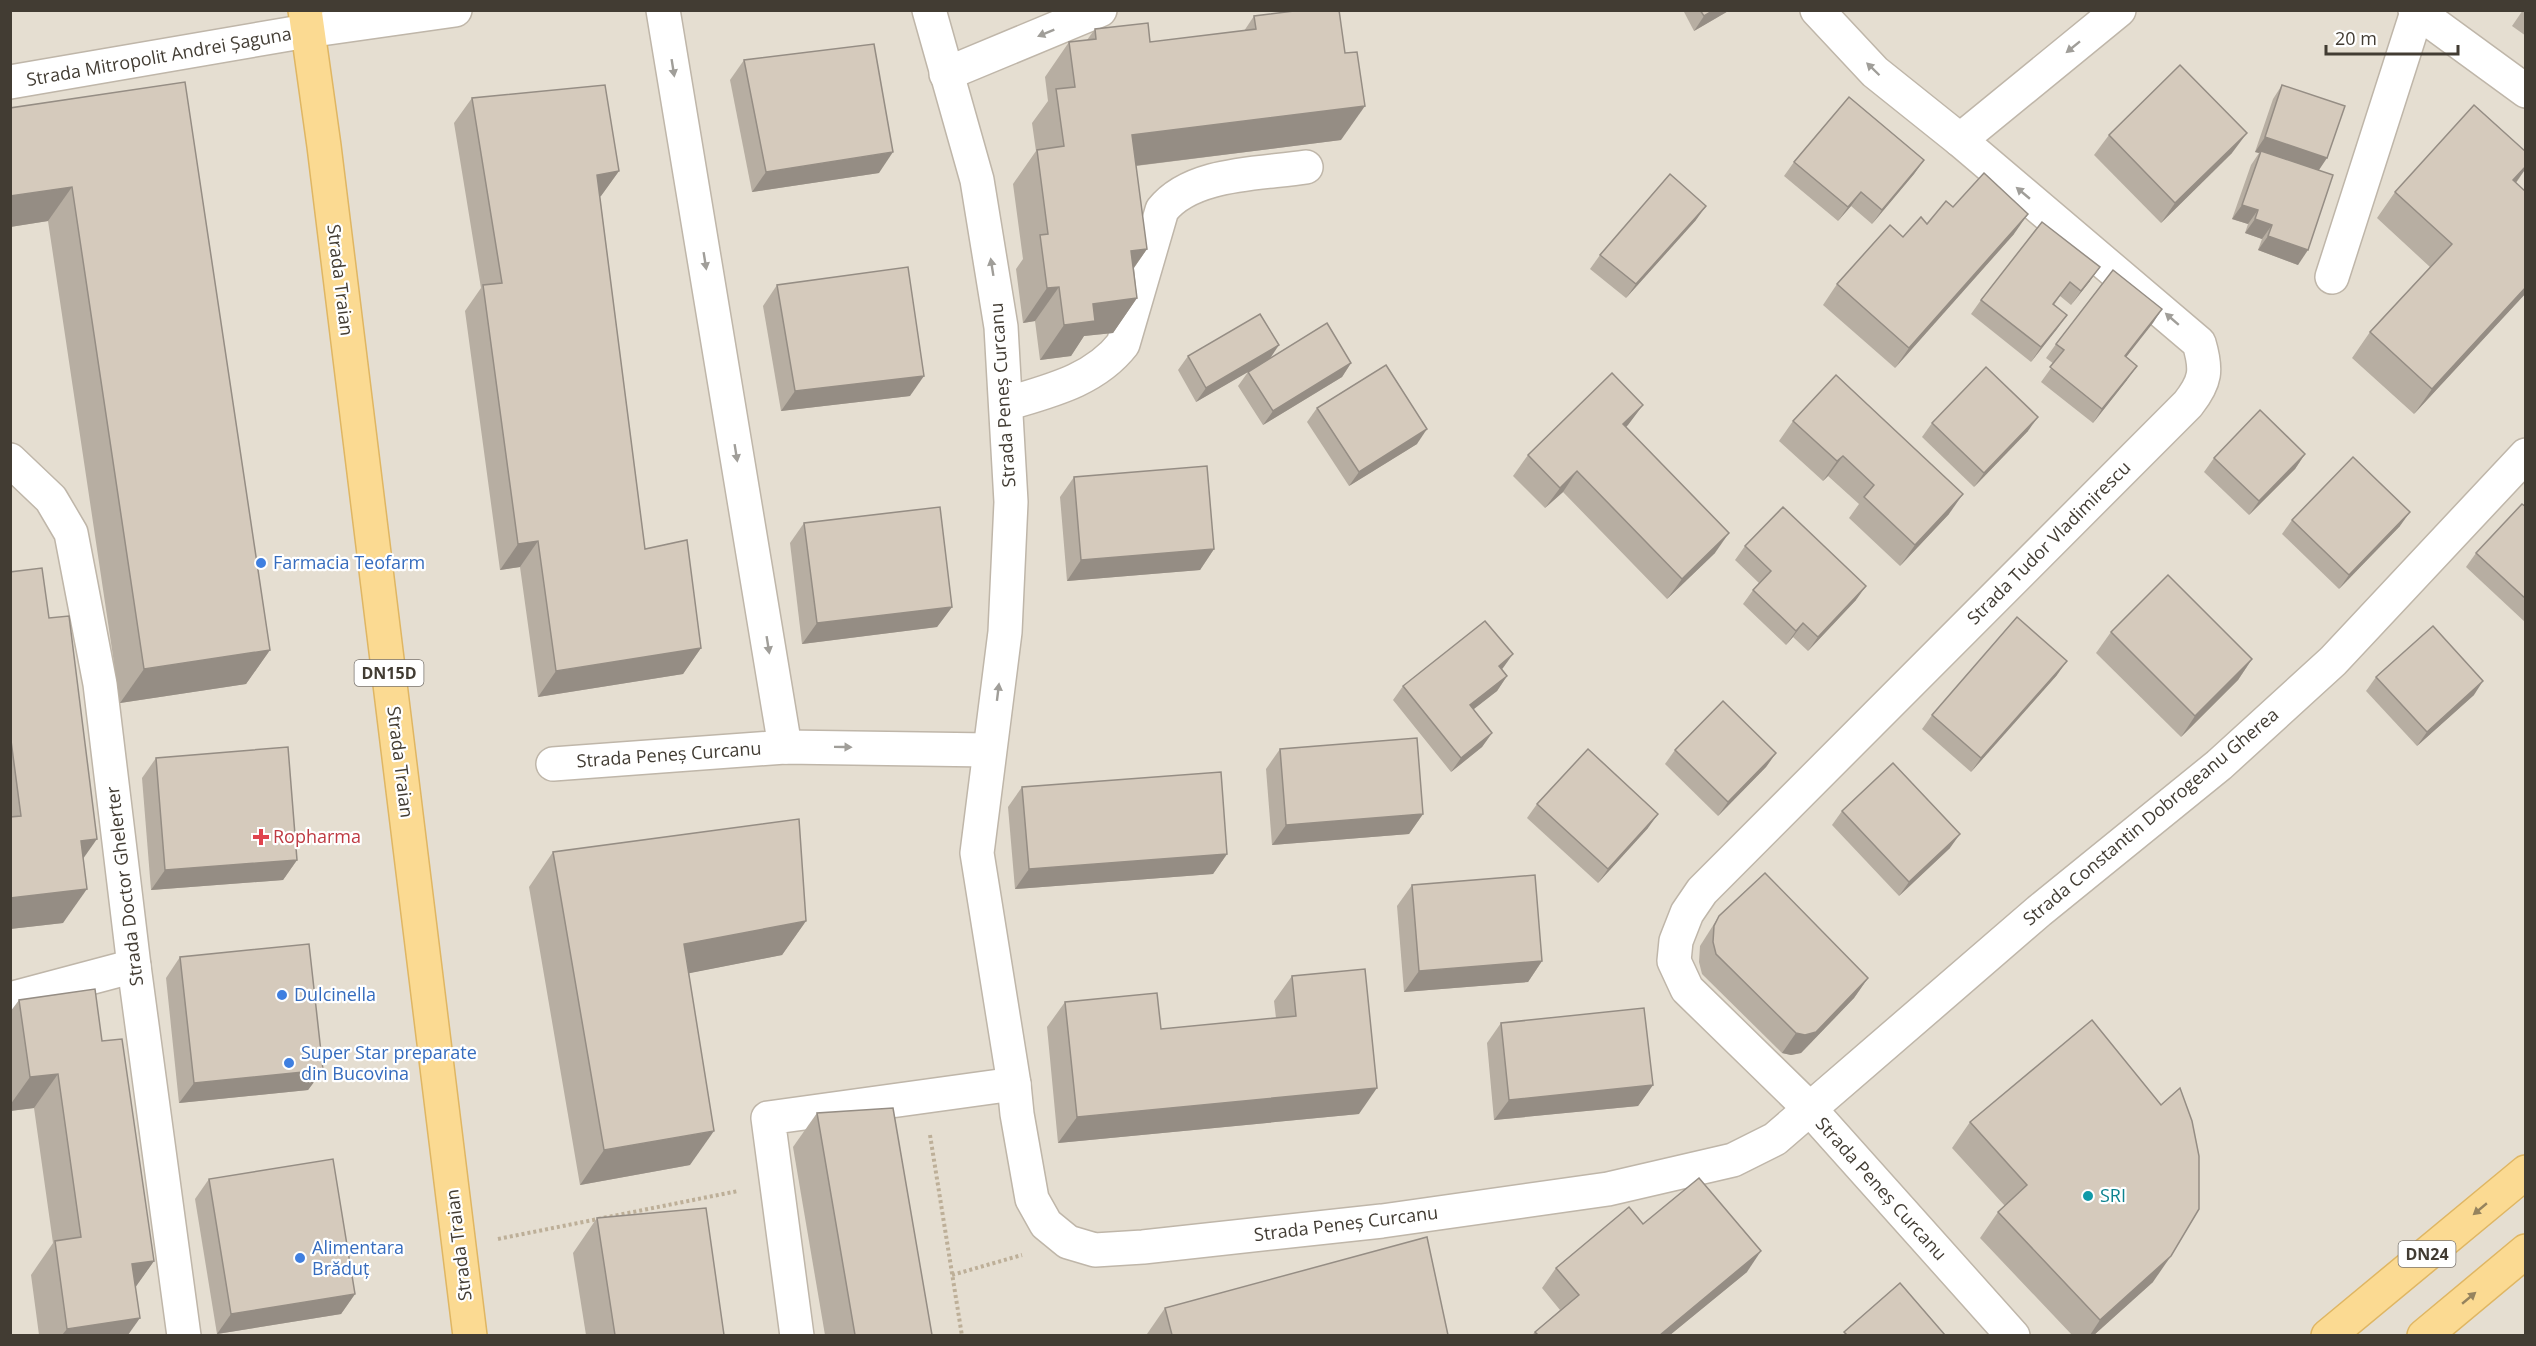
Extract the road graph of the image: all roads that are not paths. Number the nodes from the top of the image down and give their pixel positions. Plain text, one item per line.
1 (455, 10) edge
2 (663, 10) edge
3 (929, 10) edge
4 (1100, 10) edge
5 (1817, 10) edge
6 (2119, 10) edge
7 (2416, 11) edge
8 (306, 21) edge
9 (946, 74) junction
10 (10, 82) edge
11 (2526, 91) edge
12 (1960, 140) junction
13 (1306, 167) dead end
14 (2332, 277) dead end
15 (1006, 404) junction
16 (2526, 455) edge
17 (10, 460) edge
18 (784, 747) junction
19 (989, 750) junction
20 (553, 764) dead end
21 (134, 966) junction
22 (10, 999) edge
23 (1014, 1084) junction
24 (1809, 1108) junction
25 (2526, 1172) edge
26 (2526, 1251) edge
27 (184, 1335) edge
28 (470, 1335) edge
29 (797, 1335) edge
30 (2013, 1335) edge
31 (2328, 1335) edge
32 (2424, 1335) edge

1 - 8 street, Strada Mitropolit Andrei Șaguna
2 -> 18 street, Strada Peneș Curcanu
3 - 9 street, Strada Peneș Curcanu
4 -> 9 street
12 -> 5 street, Strada Tudor Vladimirescu
6 -> 12 street
7 - 11 street
7 - 14 street
8 - 10 street, Strada Mitropolit Andrei Șaguna
8 - 28 main road, Strada Traian / DN15D
15 -> 9 street, Strada Peneș Curcanu
24 -> 12 street, Strada Tudor Vladimirescu
13 - 15 street
19 -> 15 street, Strada Peneș Curcanu
16 - 24 street, Strada Constantin Dobrogeanu Gherea
17 - 21 street, Strada Doctor Ghelerter
18 -> 19 street, Strada Peneș Curcanu
18 - 20 street, Strada Peneș Curcanu
19 - 23 street, Strada Peneș Curcanu
21 - 22 street
21 - 27 street, Strada Doctor Ghelerter
23 - 24 street, Strada Peneș Curcanu
23 - 29 street
24 - 30 street, Strada Peneș Curcanu
25 -> 31 main road, DN24
32 -> 26 main road

